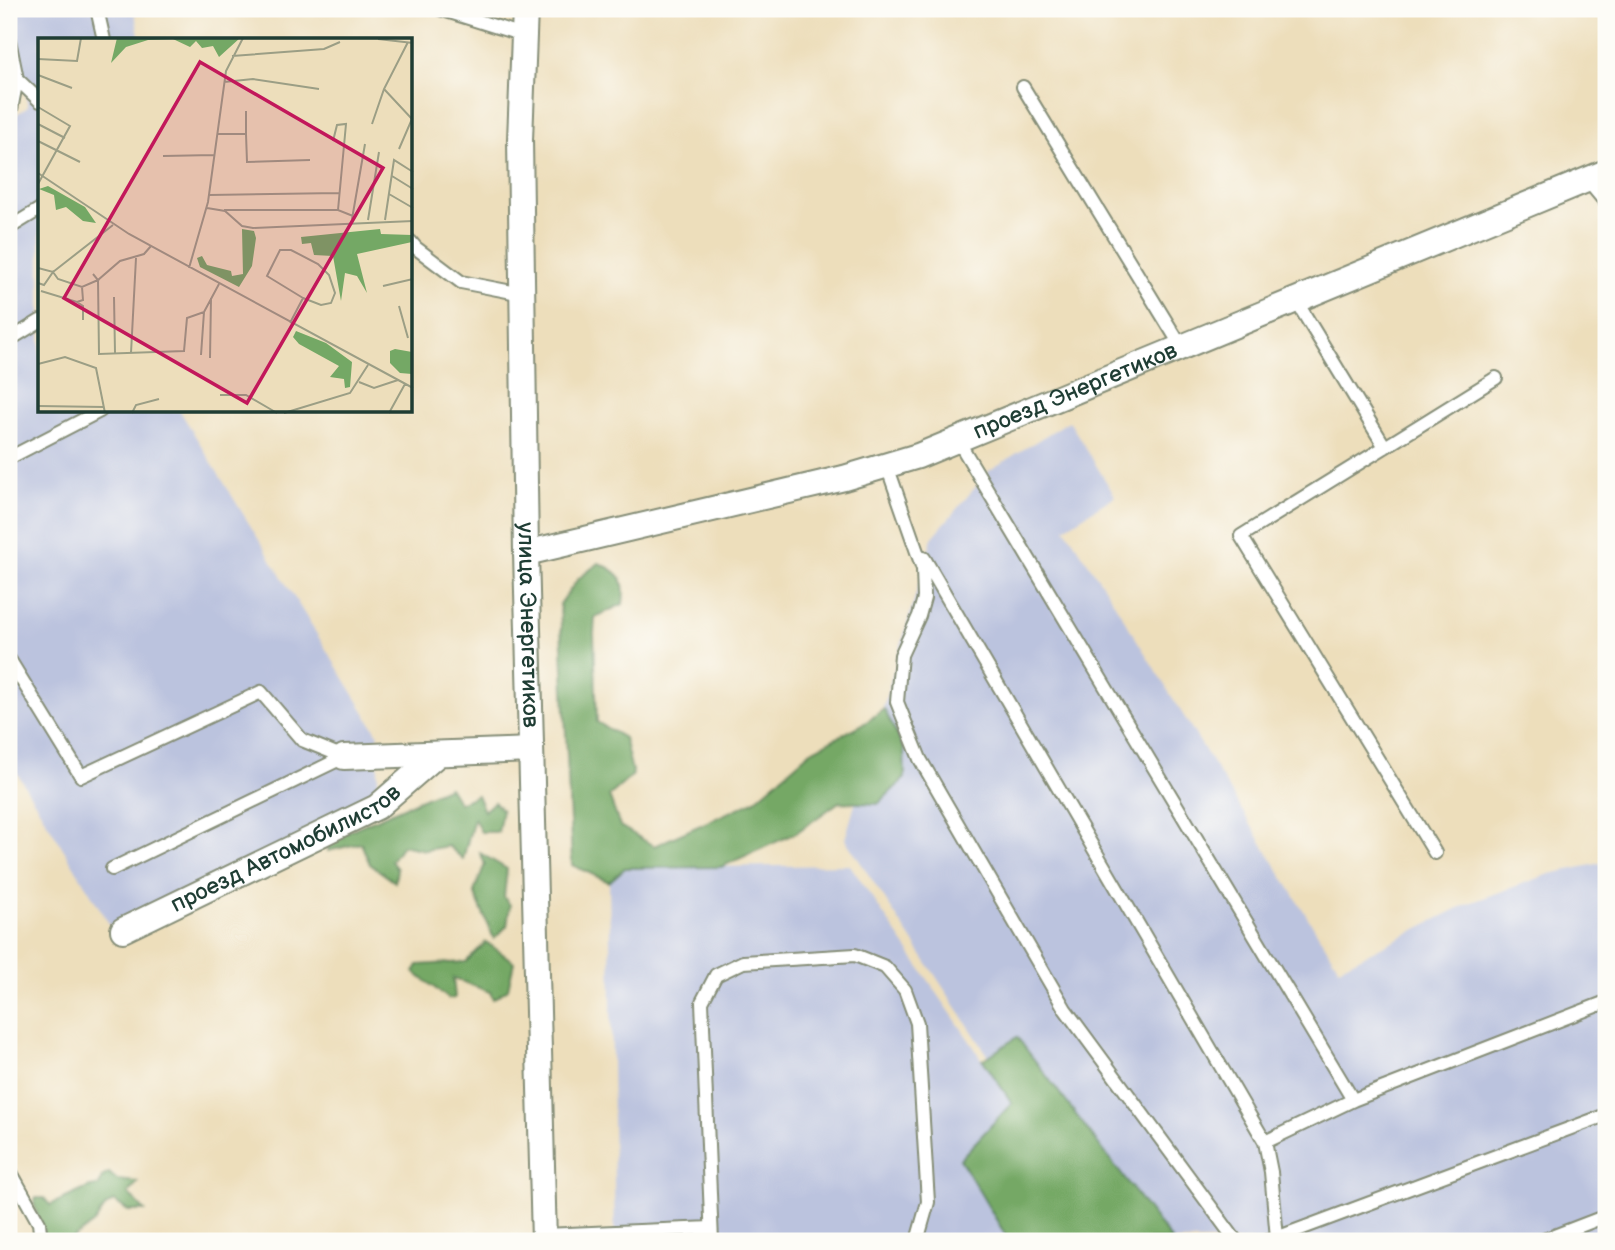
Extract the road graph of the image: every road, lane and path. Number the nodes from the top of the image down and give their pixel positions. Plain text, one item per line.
1 (97, 9) edge
2 (440, 9) edge
3 (524, 9) edge
4 (523, 35) junction
5 (104, 38) edge
6 (9, 40) edge
7 (18, 79) junction
8 (1023, 87) dead end
9 (38, 99) edge
10 (9, 120) edge
11 (1597, 176) edge
12 (1606, 203) edge
13 (38, 210) edge
14 (9, 228) edge
15 (413, 247) edge
16 (522, 294) junction
17 (1295, 298) junction
18 (38, 322) edge
19 (9, 340) edge
20 (1181, 345) junction
21 (1496, 378) dead end
22 (96, 413) edge
23 (957, 439) junction
24 (1385, 447) junction
25 (9, 458) edge
26 (887, 466) junction
27 (914, 541) junction
28 (526, 553) junction
29 (9, 659) edge
30 (531, 750) junction
31 (438, 754) junction
32 (344, 757) junction
33 (1435, 853) dead end
34 (112, 869) dead end
35 (123, 930) dead end
36 (1606, 1002) edge
37 (1353, 1100) junction
38 (1606, 1115) edge
39 (1265, 1142) junction
40 (9, 1169) edge
41 (1606, 1216) edge
42 (712, 1235) edge
43 (544, 1238) edge
44 (1273, 1239) edge
45 (41, 1241) edge
46 (917, 1241) edge
47 (1236, 1241) edge
48 (1541, 1241) edge

1 - 5 lane
2 - 4 lane
3 - 4 street, улица Энергетиков
4 - 16 street, улица Энергетиков
6 - 7 lane
7 - 9 lane
7 - 10 lane
8 - 20 lane
11 - 12 lane
11 - 17 street, проезд Энергетиков
13 - 14 lane
15 - 16 lane
16 - 28 street, улица Энергетиков
17 - 20 street, проезд Энергетиков
17 - 24 lane
18 - 19 lane
20 - 23 street, проезд Энергетиков
21 - 24 lane
22 - 25 lane
23 - 26 street, проезд Энергетиков
23 - 37 lane
24 - 33 lane
26 - 27 lane
26 - 28 street, проезд Энергетиков
27 - 39 lane
27 - 47 lane
28 - 30 street, улица Энергетиков
29 - 32 lane
30 - 31 street
30 - 43 street, улица Энергетиков
31 - 32 street
31 - 35 street, проезд Автомобилистов
32 - 34 lane
36 - 37 lane
37 - 39 lane
38 - 44 lane
39 - 44 lane
40 - 45 lane
41 - 48 lane
42 - 43 lane
42 - 46 lane

